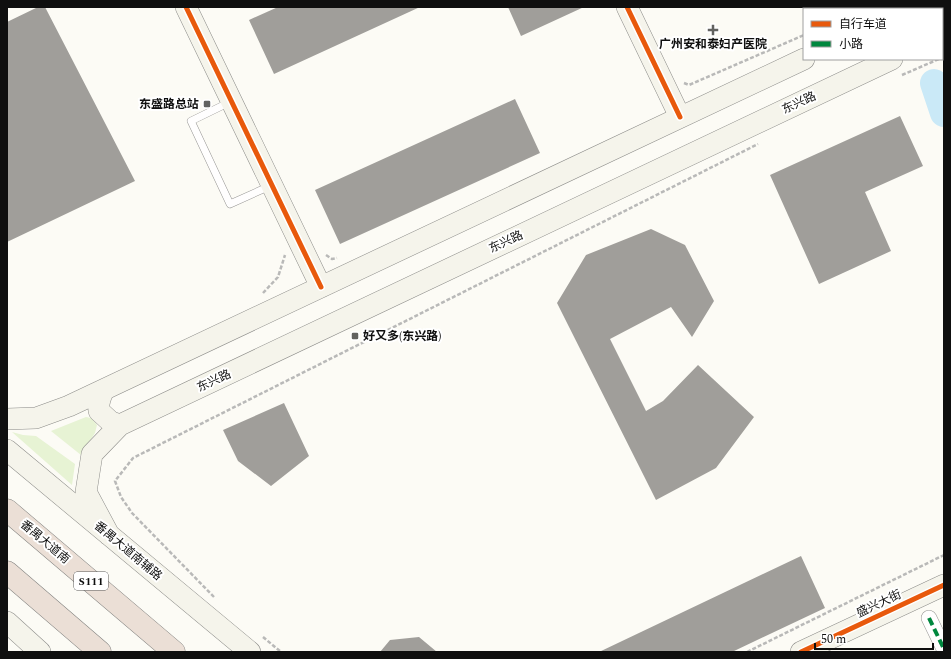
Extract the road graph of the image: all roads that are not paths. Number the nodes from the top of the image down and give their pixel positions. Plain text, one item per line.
1 (186, 7) edge
2 (627, 7) edge
3 (803, 59) edge
4 (890, 60) edge
5 (232, 101) junction
6 (680, 117) junction
7 (272, 185) junction
8 (321, 287) junction
9 (104, 390) junction
10 (7, 419) edge
11 (120, 425) junction
12 (7, 450) edge
13 (7, 510) edge
14 (109, 535) junction
15 (7, 572) edge
16 (944, 585) edge
17 (929, 618) dead end
18 (7, 622) edge
19 (256, 644) edge
20 (944, 649) edge
21 (40, 652) edge
22 (100, 652) edge
23 (174, 652) edge
24 (801, 652) edge

1 - 5 main road
2 - 6 main road
3 - 6 main road
4 - 11 main road, 东兴路
5 - 7 main road
5 - 7 lane
6 - 8 main road
7 - 8 main road
8 - 9 main road
9 - 10 main road
9 - 11 main road
11 - 14 main road
12 - 14 main road, 番禺大道南辅路
13 - 23 highway, 番禺大道南 / S111
14 - 19 main road, 番禺大道南辅路
15 - 22 highway
16 - 24 main road, 盛兴大街
17 - 20 street
18 - 21 main road

